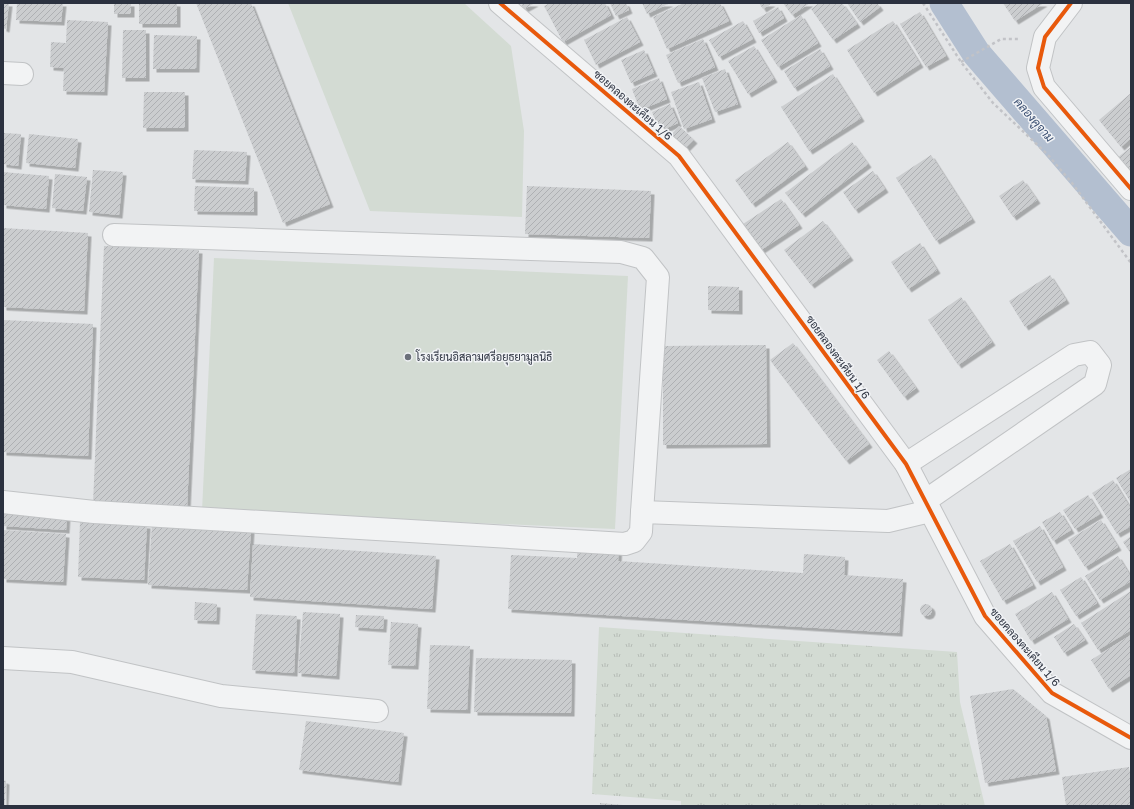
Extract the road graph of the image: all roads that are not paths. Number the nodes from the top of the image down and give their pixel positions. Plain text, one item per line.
1 (500, 3) edge
2 (1071, 3) edge
3 (1131, 189) edge
4 (114, 235) dead end
5 (906, 464) junction
6 (3, 502) edge
7 (928, 506) junction
8 (642, 512) junction
9 (3, 658) edge
10 (377, 710) dead end
11 (1131, 738) edge

1 - 5 street, ซอยคลองตะเคียน 1/6
2 - 3 street
4 - 8 street
5 - 7 street, ซอยคลองตะเคียน 1/6
5 - 7 street
6 - 8 street
7 - 8 street
7 - 11 street, ซอยคลองตะเคียน 1/6
9 - 10 street

